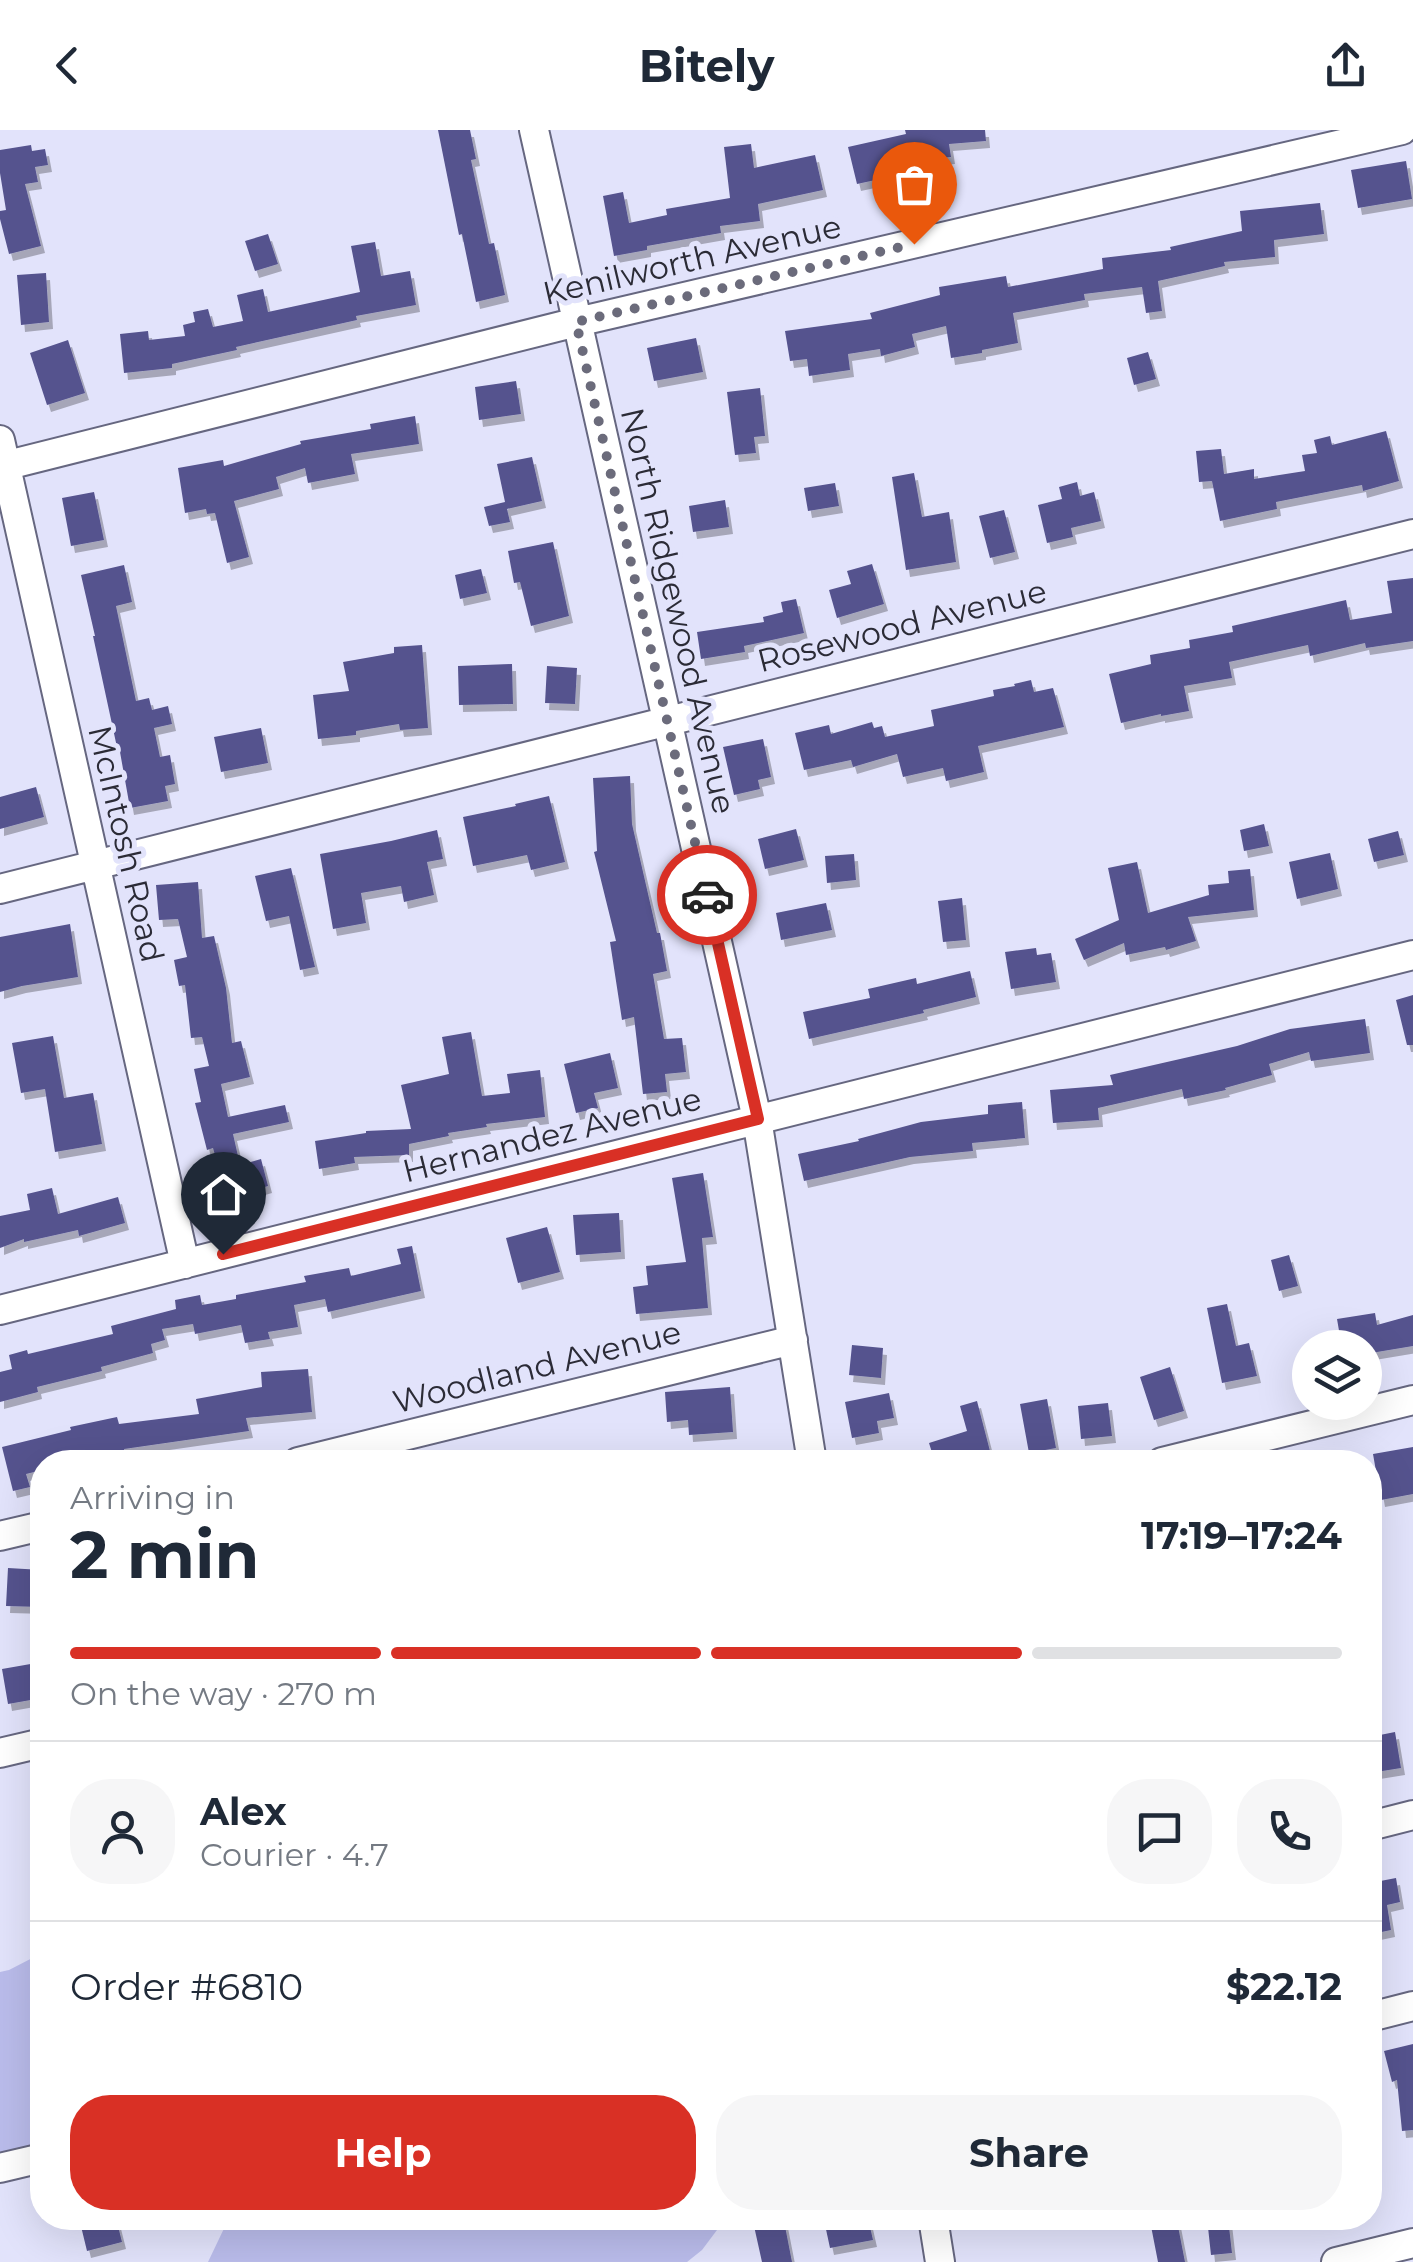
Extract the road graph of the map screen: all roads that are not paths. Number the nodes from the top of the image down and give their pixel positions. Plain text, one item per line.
1 (534, 130) edge
2 (1402, 130) edge
3 (576, 322) junction
4 (2, 458) edge
5 (1413, 534) edge
6 (668, 720) junction
7 (94, 865) junction
8 (0, 889) edge
9 (1413, 955) edge
10 (758, 1119) junction
11 (184, 1264) junction
12 (0, 1310) edge
13 (793, 1340) junction
14 (1413, 1400) edge
15 (347, 1450) edge
16 (810, 1450) edge
17 (1211, 1450) edge
18 (30, 1529) edge
19 (0, 1536) edge
20 (30, 1746) edge
21 (0, 1754) edge
22 (1412, 1821) edge
23 (1382, 1825) edge
24 (1413, 2006) edge
25 (1382, 2014) edge
26 (30, 2161) edge
27 (0, 2168) edge
28 (935, 2230) edge
29 (1413, 2242) edge
30 (940, 2262) edge
31 (1336, 2262) edge

1 - 3 street, North Ridgewood Avenue
2 - 3 street, Kenilworth Avenue
3 - 4 street, Kenilworth Avenue
3 - 6 street, North Ridgewood Avenue
4 - 7 street, McIntosh Road
5 - 6 street, Rosewood Avenue
6 - 7 street, Rosewood Avenue
6 - 10 street, North Ridgewood Avenue
7 - 8 street, Rosewood Avenue
7 - 11 street, McIntosh Road
9 - 10 street, Hernandez Avenue
10 - 11 street, Hernandez Avenue
10 - 13 street, North Ridgewood Avenue
11 - 12 street, Hernandez Avenue
13 - 15 street, Woodland Avenue
13 - 16 street, North Ridgewood Avenue
14 - 17 street
18 - 19 street
20 - 21 street
22 - 23 street
24 - 25 street
26 - 27 street
28 - 30 street
29 - 31 street

